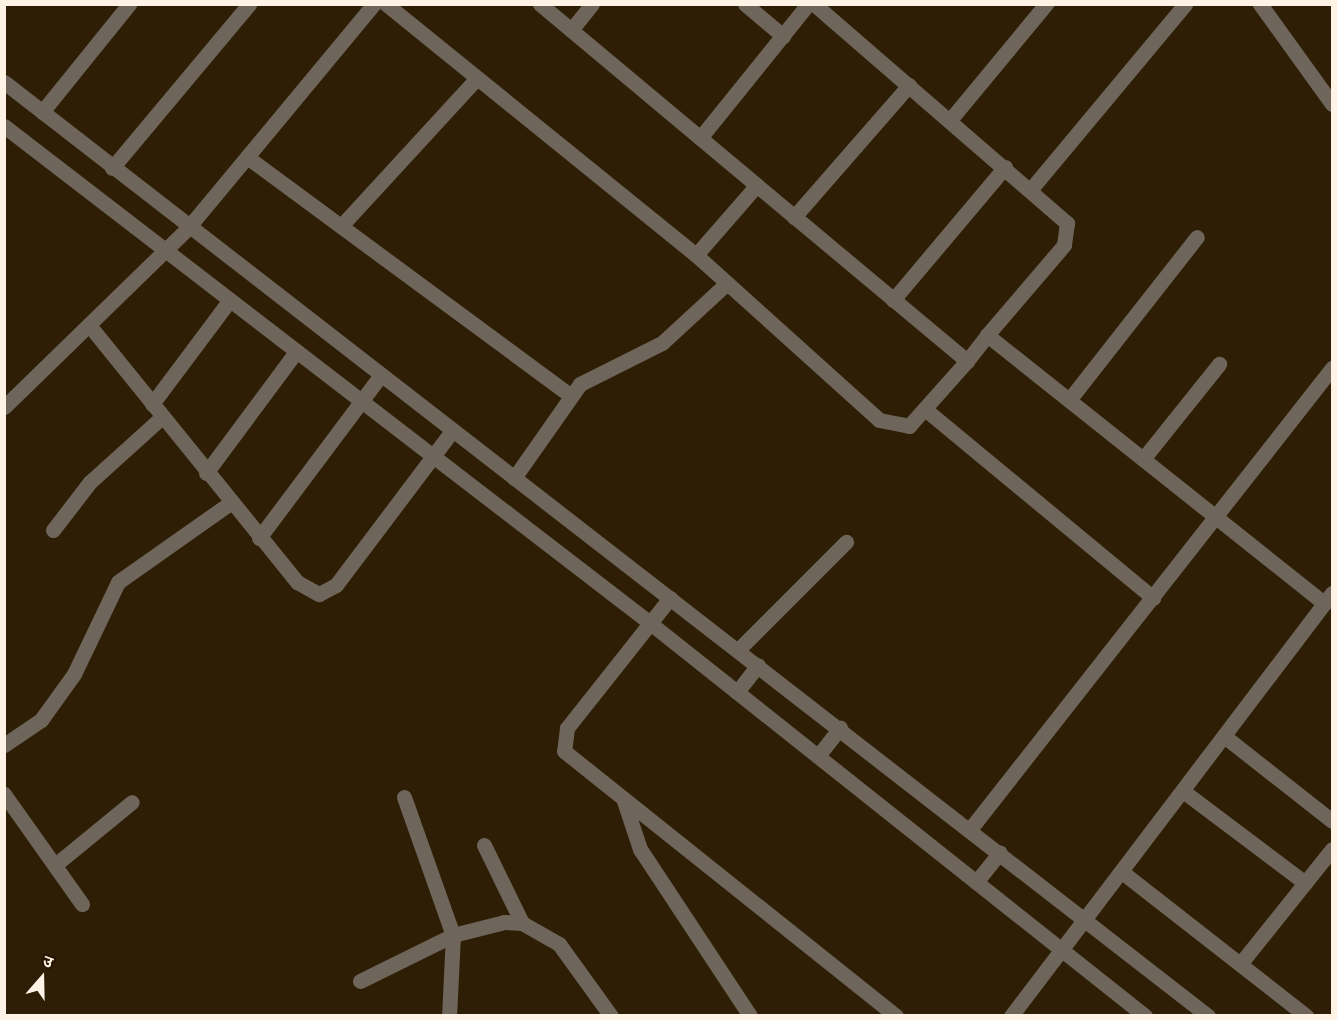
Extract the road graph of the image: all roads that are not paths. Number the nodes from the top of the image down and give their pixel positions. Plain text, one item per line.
1 (129, 4) edge
2 (249, 4) edge
3 (374, 4) edge
4 (387, 4) edge
5 (540, 4) edge
6 (592, 4) edge
7 (745, 4) edge
8 (808, 4) edge
9 (814, 4) edge
10 (1046, 4) edge
11 (1185, 4) edge
12 (1260, 4) edge
13 (571, 30) junction
14 (783, 36) junction
15 (477, 78) junction
16 (4, 82) edge
17 (909, 85) junction
18 (1332, 104) edge
19 (42, 112) junction
20 (950, 120) junction
21 (4, 126) edge
22 (700, 138) junction
23 (247, 157) junction
24 (1005, 167) junction
25 (112, 168) junction
26 (756, 186) junction
27 (1032, 189) junction
28 (794, 217) junction
29 (341, 226) junction
30 (187, 229) junction
31 (1197, 237) dead end
32 (164, 251) junction
33 (696, 255) junction
34 (726, 284) junction
35 (893, 300) junction
36 (229, 301) junction
37 (88, 325) junction
38 (987, 335) junction
39 (296, 352) junction
40 (966, 361) junction
41 (1219, 364) dead end
42 (1332, 368) edge
43 (380, 376) junction
44 (570, 395) junction
45 (1069, 400) junction
46 (360, 401) junction
47 (152, 404) junction
48 (4, 407) edge
49 (926, 410) junction
50 (162, 417) junction
51 (452, 431) junction
52 (433, 456) junction
53 (1143, 459) junction
54 (206, 473) junction
55 (514, 478) junction
56 (230, 503) junction
57 (1217, 517) junction
58 (53, 530) dead end
59 (259, 538) junction
60 (846, 542) dead end
61 (670, 598) junction
62 (1152, 598) junction
63 (1328, 598) edge
64 (650, 623) junction
65 (738, 650) junction
66 (758, 665) junction
67 (737, 692) junction
68 (840, 728) junction
69 (1224, 736) junction
70 (4, 746) edge
71 (818, 756) junction
72 (1183, 791) junction
73 (4, 794) edge
74 (404, 797) dead end
75 (624, 801) junction
76 (132, 802) dead end
77 (1332, 821) edge
78 (971, 828) junction
79 (484, 845) dead end
80 (1332, 849) edge
81 (1000, 852) junction
82 (55, 865) junction
83 (1122, 872) junction
84 (976, 882) junction
85 (1305, 883) junction
86 (82, 904) dead end
87 (1087, 918) junction
88 (522, 923) junction
89 (453, 935) junction
90 (1062, 950) junction
91 (1240, 964) junction
92 (360, 981) dead end
93 (1012, 1015) edge
94 (449, 1016) edge
95 (611, 1016) edge
96 (750, 1016) edge
97 (896, 1016) edge
98 (1145, 1016) edge
99 (1208, 1016) edge
100 (1306, 1016) edge

1 - 19 street
2 - 25 street
3 - 23 street
4 - 15 street
5 - 13 street
6 - 13 street
7 - 14 street
8 - 14 street
9 - 17 street
10 - 20 street
11 - 27 street
12 - 18 street
13 - 22 street
14 - 22 street
15 - 29 street
15 - 33 street
16 - 19 street
17 - 20 street
17 - 28 street
19 - 25 street
20 - 24 street
21 - 32 street
22 - 26 street
23 - 29 street
23 - 30 street
24 - 27 street
24 - 35 street
25 - 30 street
26 - 28 street
26 - 33 street
27 - 38 street
28 - 35 street
29 - 44 street
30 - 32 street
30 - 43 street
31 - 45 street
32 - 36 street
32 - 37 street
33 - 34 street
34 - 44 street
34 - 49 street
35 - 40 street
36 - 39 street
36 - 47 street
37 - 47 street
37 - 48 street
38 - 40 street
38 - 45 street
39 - 46 street
39 - 54 street
40 - 49 street
41 - 53 street
42 - 57 street
43 - 46 street
43 - 51 street
44 - 55 street
45 - 53 street
46 - 52 street
46 - 59 street
47 - 50 street
49 - 62 street
50 - 54 street
50 - 58 street
51 - 52 street
51 - 55 street
52 - 59 street
52 - 64 street
53 - 57 street
54 - 56 street
55 - 61 street
56 - 59 street
56 - 70 street
57 - 62 street
57 - 63 street
60 - 65 street
61 - 64 street
61 - 65 street
62 - 78 street
63 - 69 street
64 - 67 street
64 - 75 street
65 - 66 street
66 - 67 street
66 - 68 street
67 - 71 street
68 - 71 street
68 - 78 street
69 - 72 street
69 - 77 street
71 - 84 street
72 - 83 street
72 - 85 street
73 - 82 street
74 - 89 street
75 - 96 street
75 - 97 street
76 - 82 street
78 - 81 street
79 - 88 street
80 - 85 street
81 - 84 street
81 - 87 street
82 - 86 street
83 - 87 street
83 - 91 street
84 - 90 street
85 - 91 street
87 - 90 street
87 - 99 street
88 - 89 street
88 - 95 street
89 - 92 street
89 - 94 street
90 - 93 street
90 - 98 street
91 - 100 street

